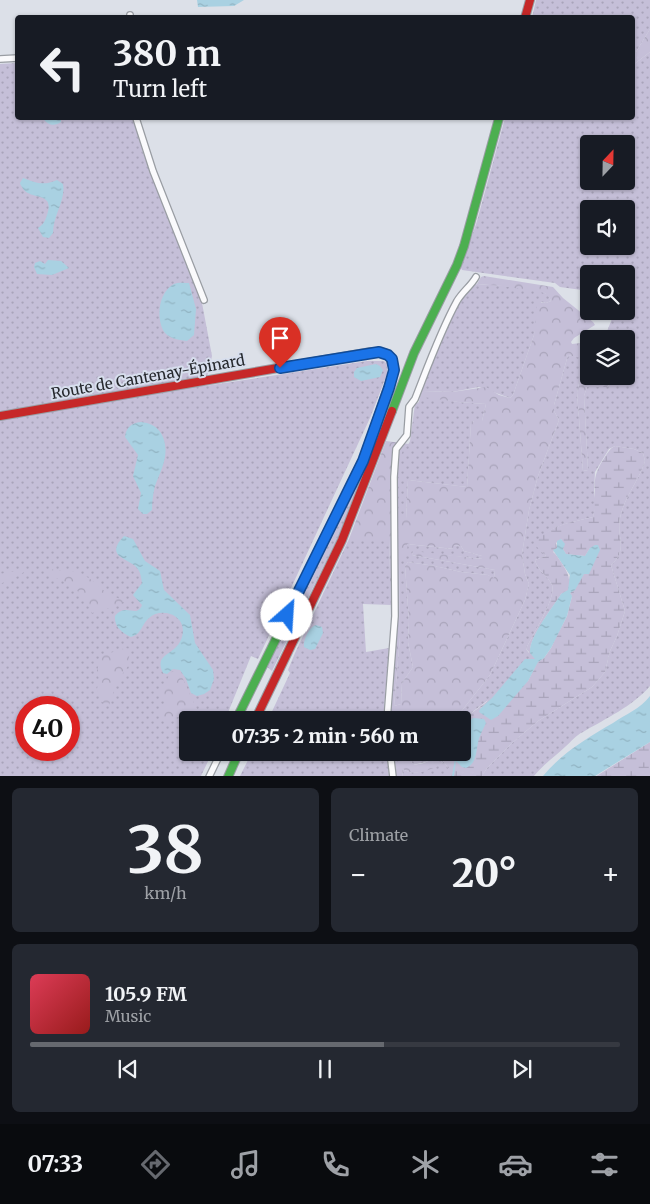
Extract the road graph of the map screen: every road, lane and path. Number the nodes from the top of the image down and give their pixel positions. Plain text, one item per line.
1 (530, 0) edge
2 (526, 15) edge
3 (15, 58) edge
4 (0, 59) edge
5 (137, 120) edge
6 (498, 120) edge
7 (476, 277) dead end
8 (204, 300) dead end
9 (0, 416) edge
10 (240, 711) edge
11 (259, 711) edge
12 (388, 711) edge
13 (216, 761) edge
14 (235, 761) edge
15 (391, 761) edge
16 (209, 776) edge
17 (228, 776) edge
18 (393, 776) edge

1 - 2 street
3 - 4 street
5 - 8 street
6 - 11 street
7 - 12 street
9 - 10 street, Route de Cantenay-Épinard
13 - 16 street
14 - 17 street
15 - 18 street

